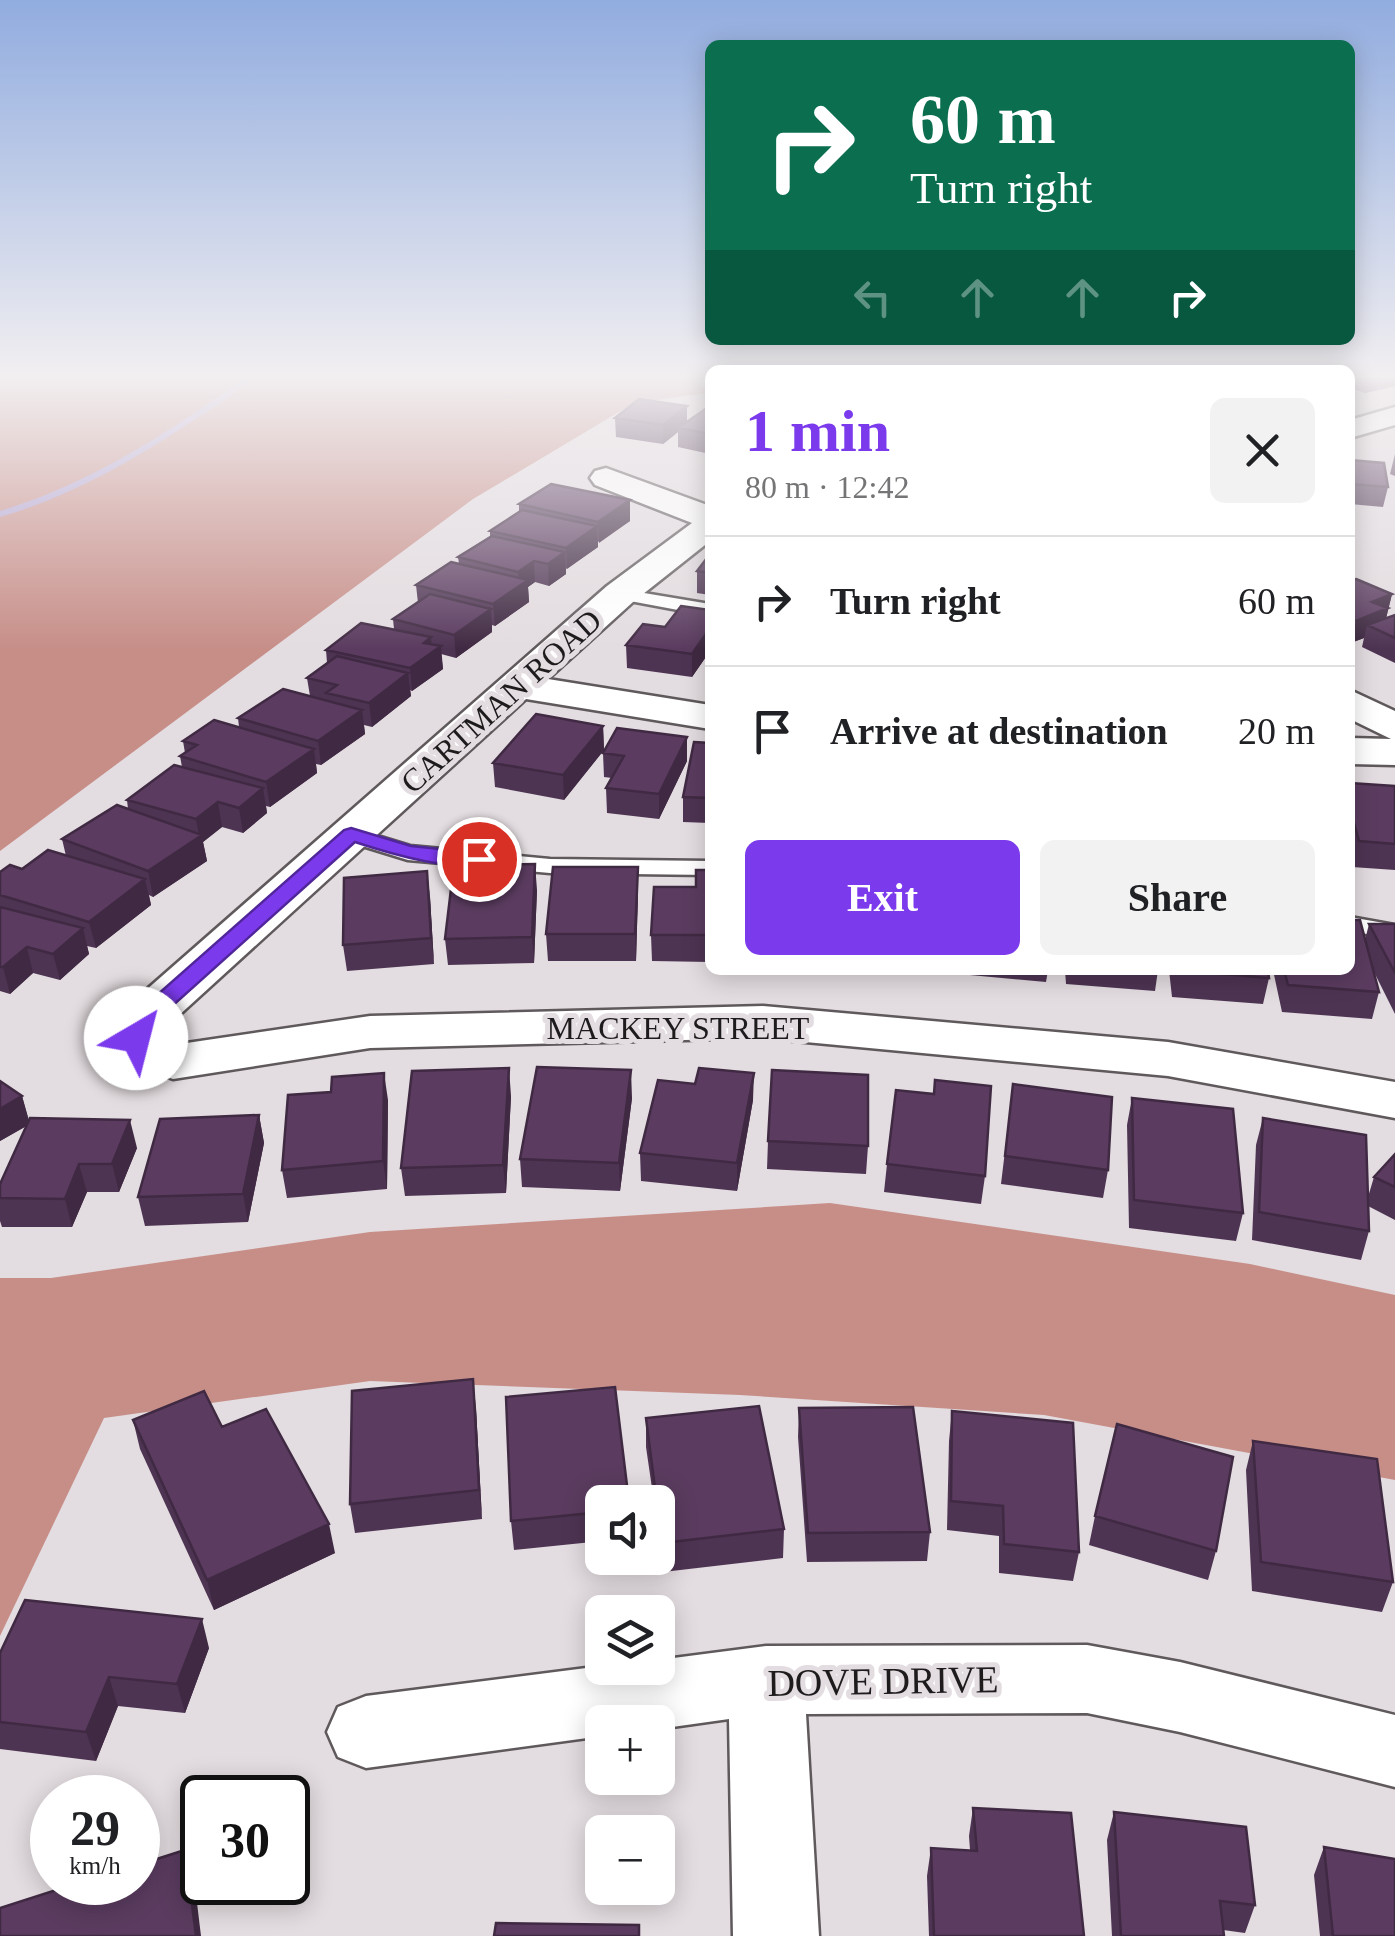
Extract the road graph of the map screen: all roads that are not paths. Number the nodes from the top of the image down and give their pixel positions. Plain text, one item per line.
1 (606, 478) dead end
2 (705, 520) edge
3 (705, 526) edge
4 (620, 594) junction
5 (705, 609) edge
6 (519, 686) junction
7 (1355, 705) edge
8 (705, 716) edge
9 (1395, 728) edge
10 (1355, 751) edge
11 (1395, 752) edge
12 (351, 834) junction
13 (705, 868) edge
14 (1355, 925) edge
15 (1395, 932) edge
16 (142, 1051) joint
17 (1395, 1100) edge
18 (766, 1680) junction
19 (366, 1732) dead end
20 (1395, 1751) edge
21 (776, 1936) edge

1 - 2 street
3 - 4 street, CARTMAN ROAD
4 - 5 lane
4 - 6 street, CARTMAN ROAD
6 - 8 street
6 - 12 street, CARTMAN ROAD
7 - 9 street
10 - 11 street
12 - 13 lane
12 - 16 street, CARTMAN ROAD
14 - 15 lane
16 - 17 street, MACKEY STREET
18 - 19 street, DOVE DRIVE
18 - 20 street, DOVE DRIVE
18 - 21 street

